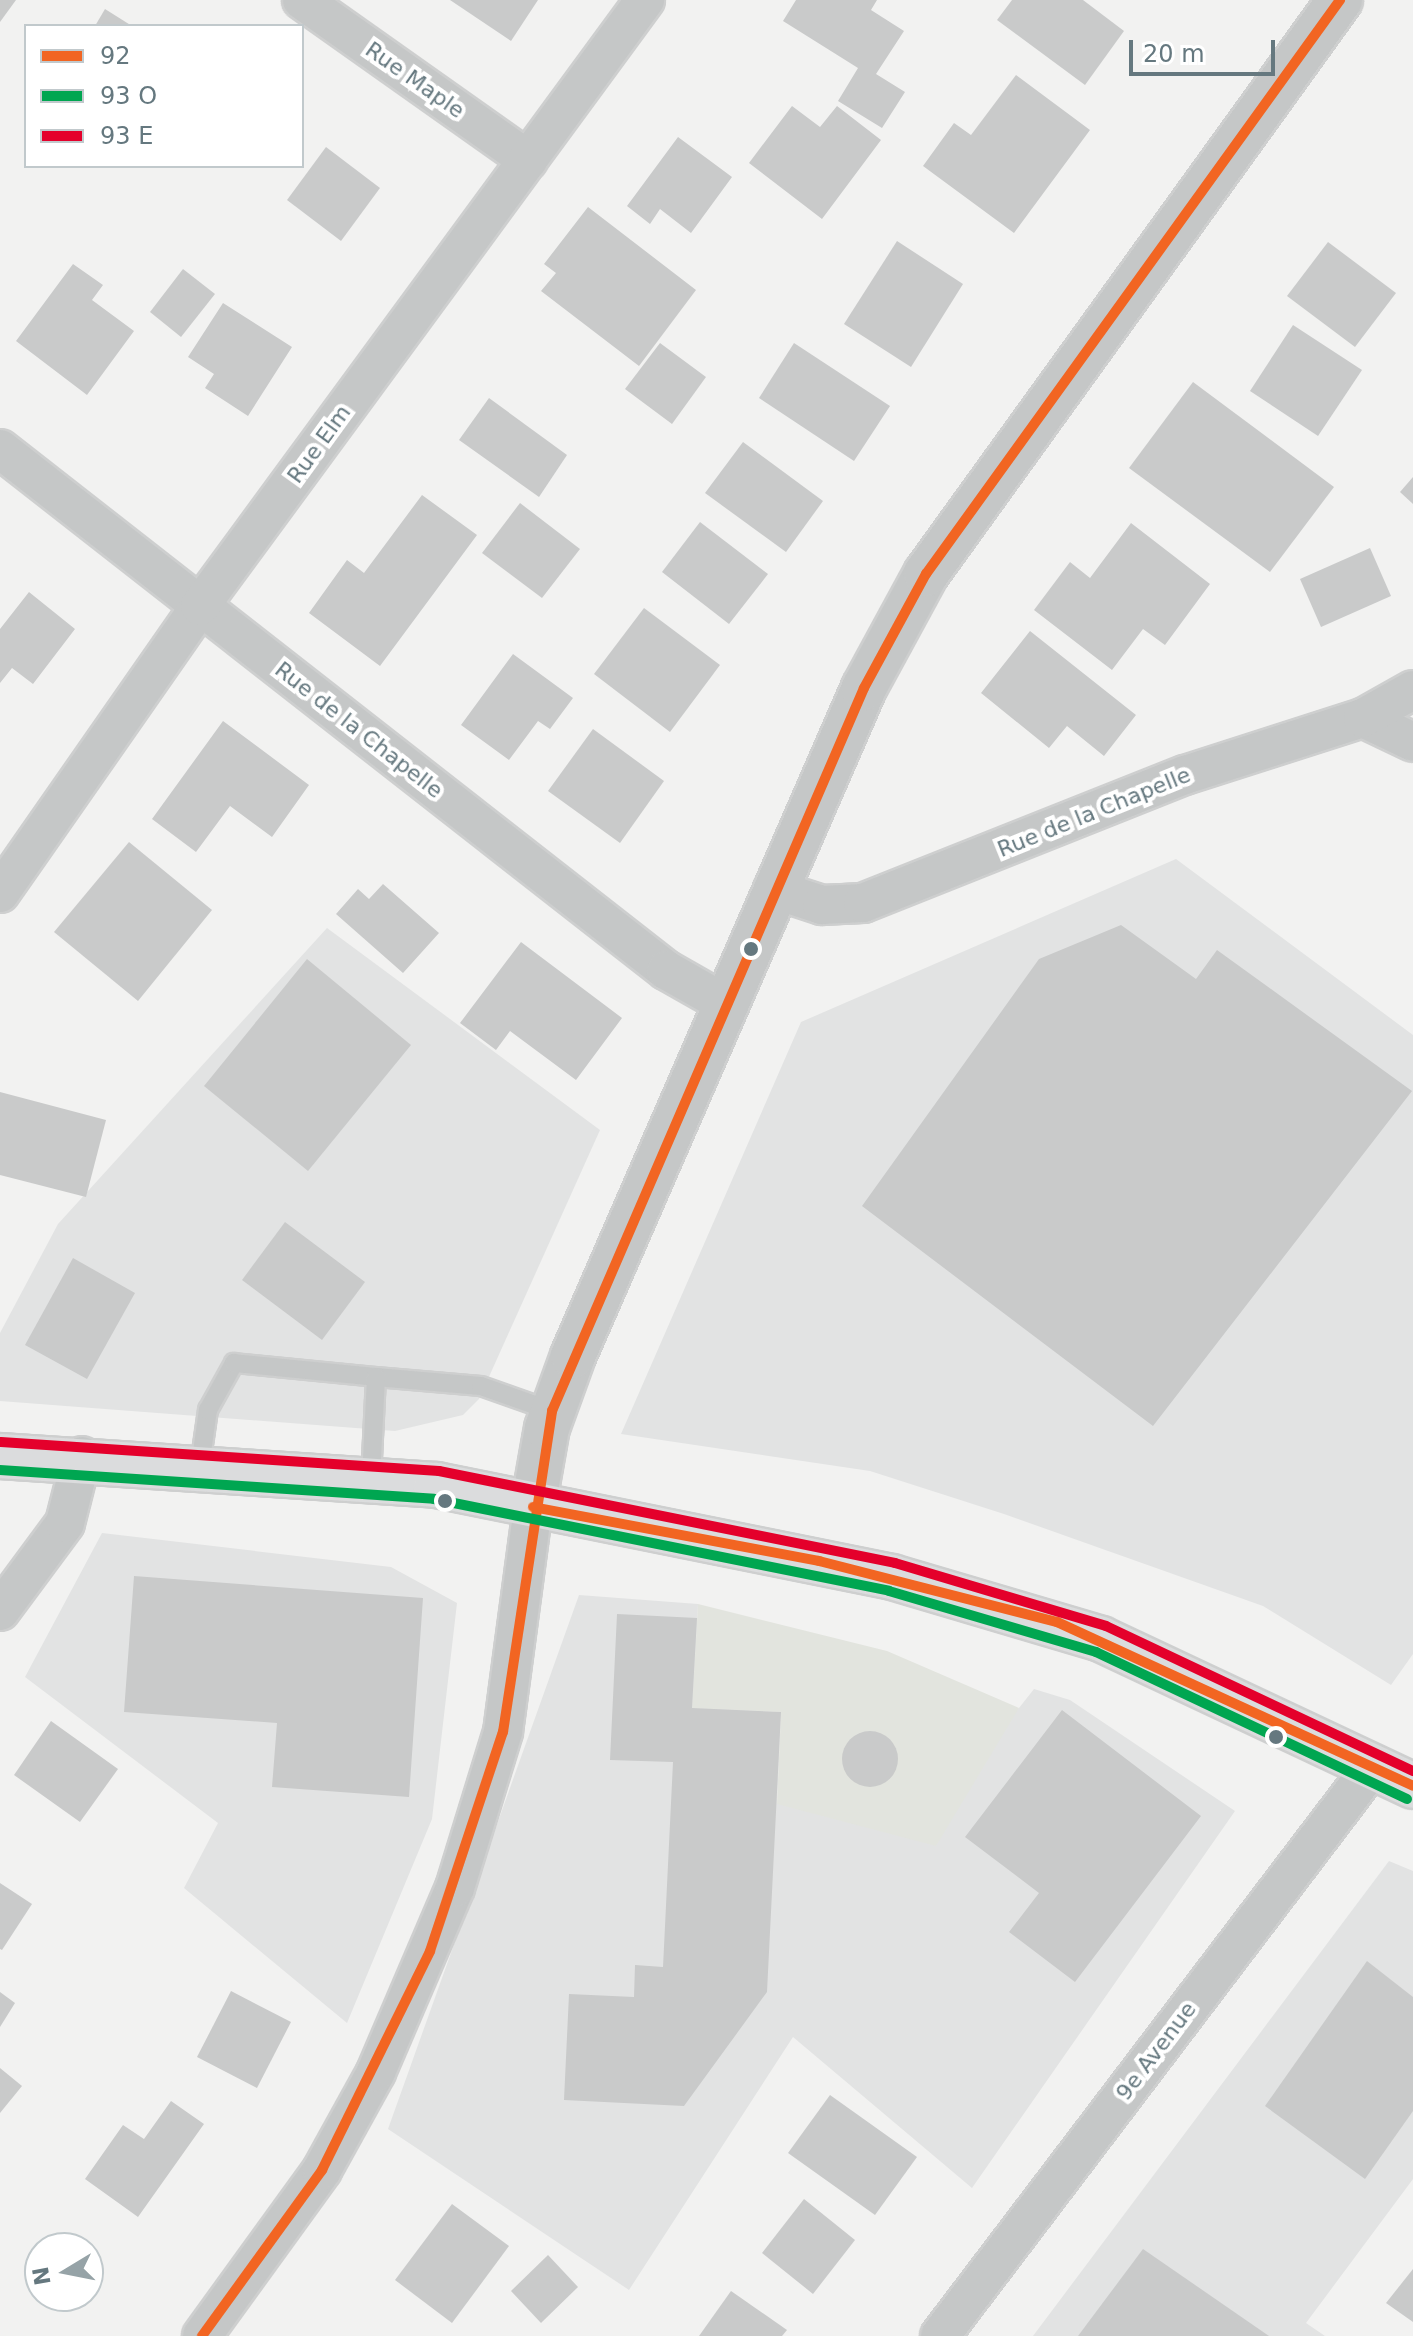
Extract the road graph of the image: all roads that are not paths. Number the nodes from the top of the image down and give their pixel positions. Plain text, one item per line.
1 (302, 0) edge
2 (645, 0) edge
3 (1340, 0) edge
4 (528, 160) junction
5 (0, 449) edge
6 (200, 606) junction
7 (1413, 690) edge
8 (1363, 718) junction
9 (1413, 742) edge
10 (773, 889) junction
11 (0, 893) edge
12 (724, 1003) junction
13 (376, 1377) junction
14 (552, 1411) junction
15 (0, 1456) edge
16 (82, 1456) junction
17 (200, 1466) junction
18 (371, 1480) junction
19 (533, 1507) junction
20 (0, 1611) edge
21 (1372, 1767) junction
22 (1413, 1786) edge
23 (202, 2336) edge
24 (940, 2336) edge

1 - 4 street, Rue Maple
2 - 4 street, Rue Elm
3 - 10 street
4 - 6 street, Rue Elm
5 - 6 street, Rue de la Chapelle
6 - 11 street, Rue Elm
6 - 12 street, Rue de la Chapelle
7 - 8 street, Rue de la Chapelle
8 - 9 street
8 - 10 street, Rue de la Chapelle
10 - 12 street
12 - 14 street
13 - 14 lane
13 - 17 lane
13 - 18 lane
14 - 19 street
15 - 16 main road
16 - 17 main road
16 - 20 street
17 - 18 main road
18 - 19 main road
19 - 21 main road
19 - 23 street
21 - 22 main road
21 - 24 street, 9e Avenue

